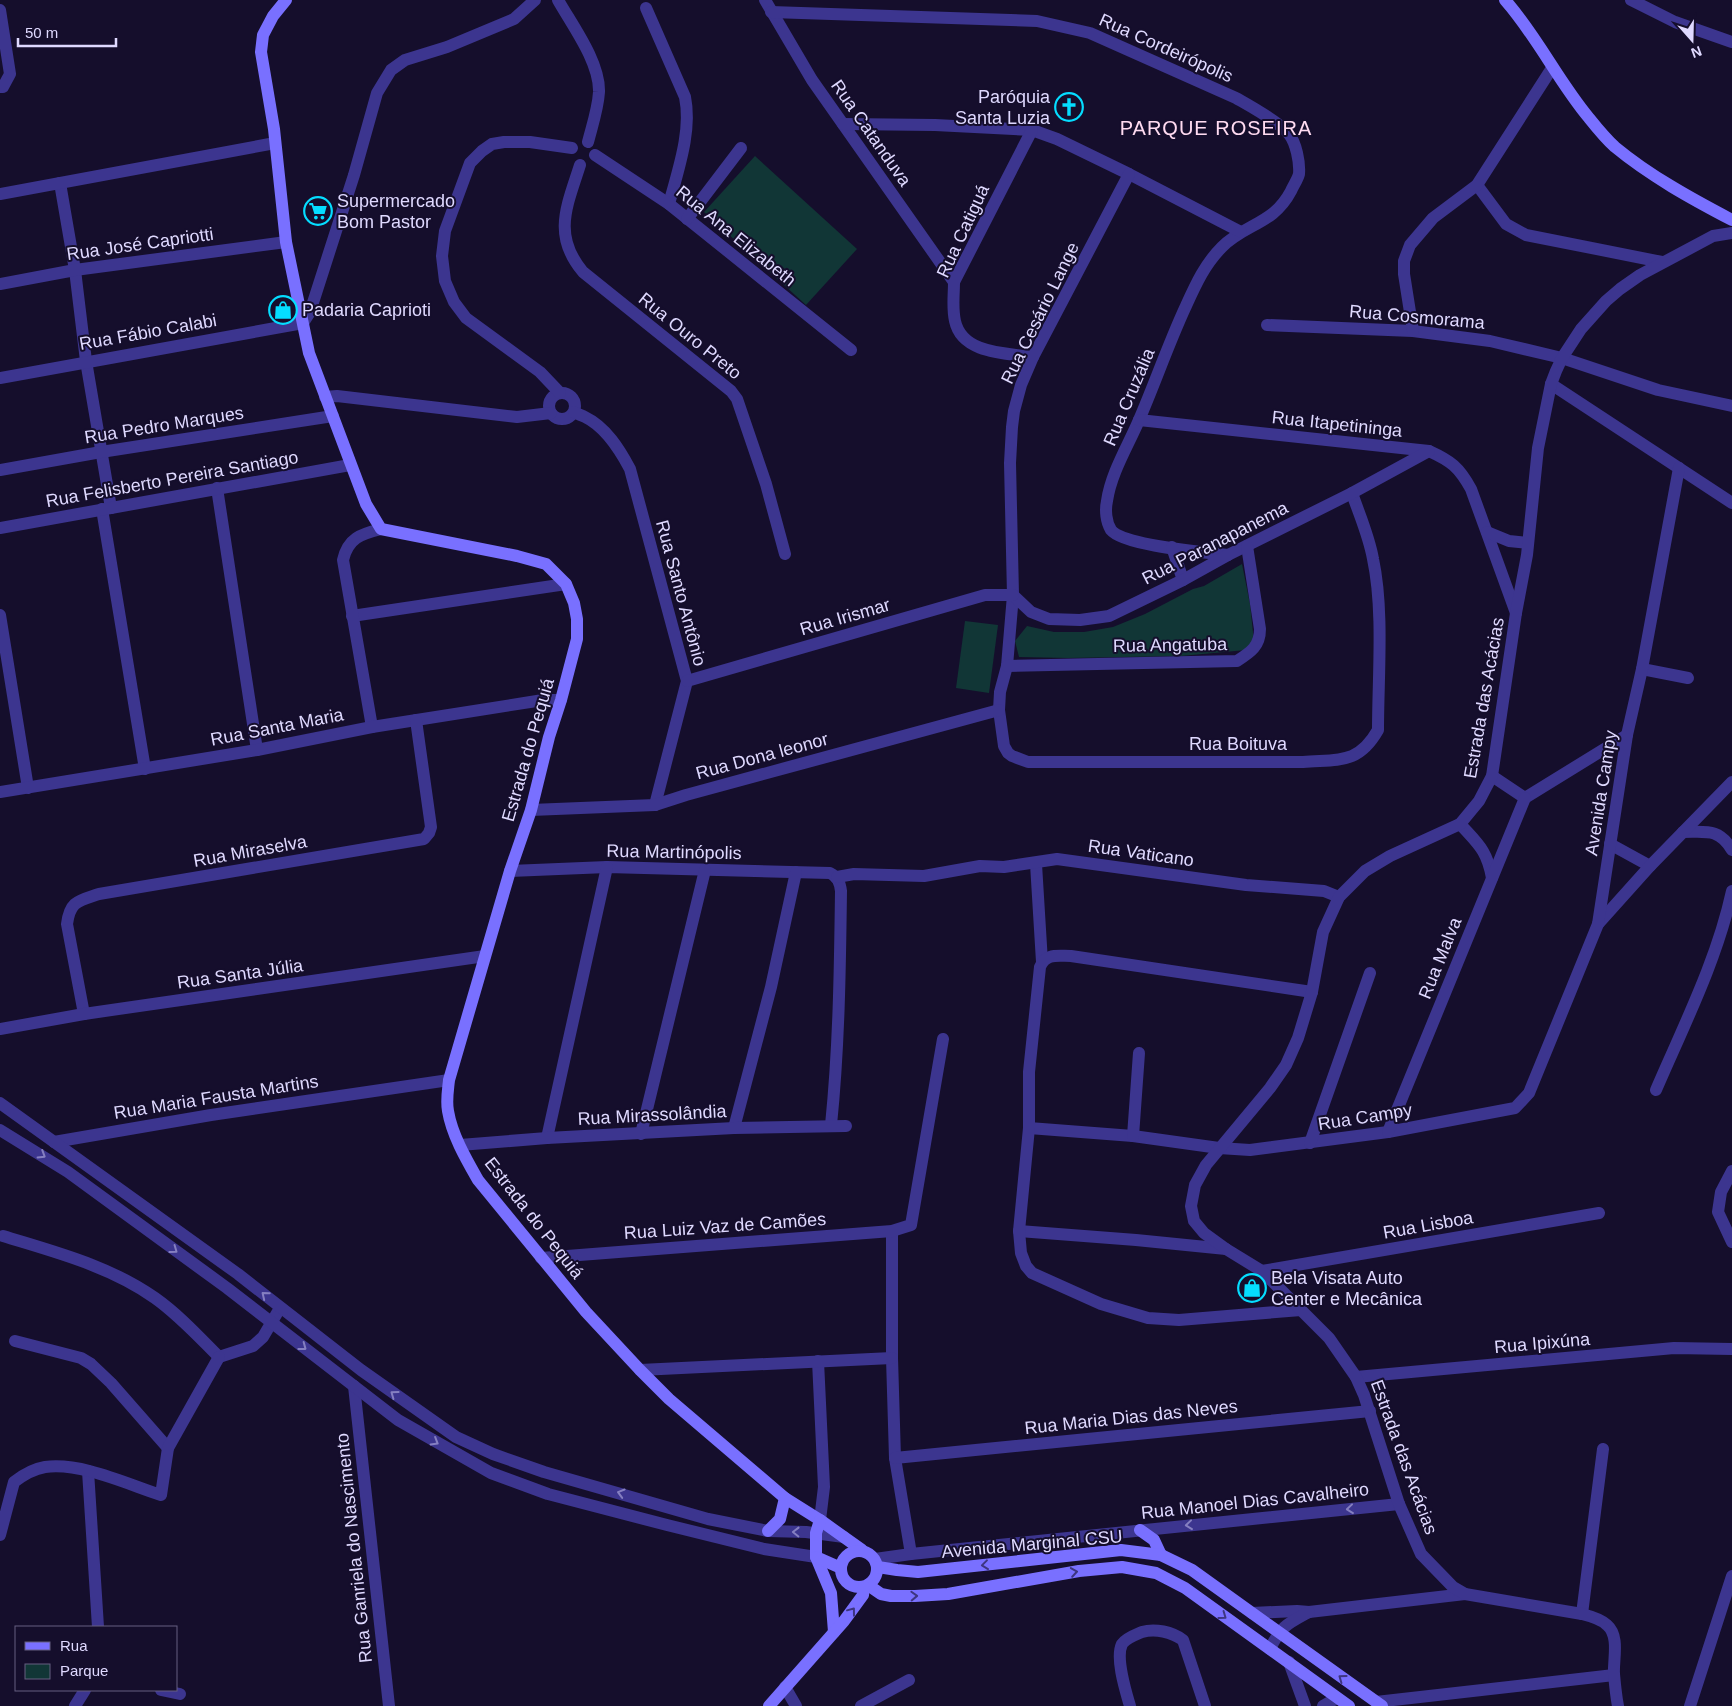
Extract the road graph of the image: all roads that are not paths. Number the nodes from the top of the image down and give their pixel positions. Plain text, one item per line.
1 (286, 0) edge
2 (535, 0) edge
3 (558, 0) edge
4 (765, 0) edge
5 (1505, 0) edge
6 (1631, 0) edge
7 (646, 8) dead end
8 (0, 10) edge
9 (772, 12) junction
10 (1732, 42) edge
11 (1552, 68) junction
12 (0, 87) edge
13 (843, 124) junction
14 (1032, 130) junction
15 (588, 142) junction
16 (275, 143) junction
17 (572, 148) junction
18 (741, 148) dead end
19 (595, 155) junction
20 (580, 164) junction
21 (1129, 174) junction
22 (60, 183) junction
23 (1477, 185) junction
24 (0, 194) edge
25 (669, 204) junction
26 (687, 219) junction
27 (1732, 220) edge
28 (1241, 232) junction
29 (1732, 233) edge
30 (286, 242) junction
31 (1662, 262) junction
32 (75, 270) junction
33 (954, 282) junction
34 (0, 284) edge
35 (304, 323) junction
36 (1267, 326) dead end
37 (1413, 331) junction
38 (851, 350) dead end
39 (1033, 357) junction
40 (1562, 358) junction
41 (86, 362) junction
42 (0, 378) edge
43 (1551, 384) junction
44 (560, 393) junction
45 (325, 397) junction
46 (1732, 406) edge
47 (574, 412) junction
48 (551, 413) junction
49 (333, 416) junction
50 (1139, 420) junction
51 (1429, 451) junction
52 (101, 452) junction
53 (350, 465) junction
54 (1679, 468) junction
55 (0, 470) edge
56 (217, 488) junction
57 (1352, 493) junction
58 (1732, 503) edge
59 (106, 508) junction
60 (0, 528) edge
61 (381, 529) junction
62 (1487, 532) junction
63 (1528, 543) junction
64 (1247, 546) junction
65 (1172, 547) junction
66 (785, 554) dead end
67 (1228, 555) junction
68 (1183, 580) junction
69 (566, 584) junction
70 (1012, 595) junction
71 (1516, 613) junction
72 (0, 615) edge
73 (352, 616) junction
74 (1007, 666) junction
75 (1642, 669) junction
76 (1688, 678) dead end
77 (688, 681) junction
78 (561, 700) junction
79 (999, 710) junction
80 (416, 720) junction
81 (372, 727) junction
82 (1627, 735) junction
83 (258, 750) junction
84 (145, 769) junction
85 (1492, 776) junction
86 (1732, 782) edge
87 (28, 788) junction
88 (0, 792) edge
89 (1525, 798) junction
90 (655, 805) junction
91 (531, 810) junction
92 (1460, 824) junction
93 (1683, 832) junction
94 (1610, 844) junction
95 (1732, 850) edge
96 (1036, 864) junction
97 (1650, 866) junction
98 (607, 867) junction
99 (705, 870) junction
100 (510, 871) junction
101 (796, 872) junction
102 (938, 874) joint
103 (836, 877) junction
104 (1492, 878) junction
105 (1732, 891) edge
106 (1339, 897) junction
107 (1598, 924) junction
108 (486, 956) junction
109 (1041, 964) junction
110 (1370, 973) dead end
111 (1312, 992) junction
112 (84, 1014) junction
113 (0, 1029) edge
114 (943, 1039) dead end
115 (1139, 1053) dead end
116 (449, 1080) junction
117 (1656, 1090) dead end
118 (0, 1103) edge
119 (1516, 1108) joint
120 (831, 1125) junction
121 (846, 1126) dead end
122 (734, 1128) junction
123 (1029, 1128) junction
124 (0, 1130) edge
125 (1388, 1132) junction
126 (641, 1134) junction
127 (1133, 1136) junction
128 (547, 1138) junction
129 (54, 1142) junction
130 (1310, 1143) junction
131 (460, 1145) junction
132 (1219, 1148) junction
133 (1732, 1172) edge
134 (1599, 1213) dead end
135 (892, 1230) junction
136 (1019, 1232) junction
137 (4, 1236) dead end
138 (1732, 1242) edge
139 (1226, 1249) junction
140 (541, 1258) junction
141 (1262, 1271) junction
142 (280, 1308) junction
143 (1301, 1310) junction
144 (270, 1322) junction
145 (15, 1341) dead end
146 (1732, 1349) edge
147 (220, 1358) junction
148 (892, 1358) junction
149 (818, 1362) junction
150 (640, 1370) junction
151 (1356, 1378) junction
152 (354, 1386) junction
153 (1370, 1411) junction
154 (168, 1448) junction
155 (1603, 1449) dead end
156 (896, 1458) junction
157 (88, 1471) junction
158 (785, 1498) junction
159 (647, 1501) junction
160 (1399, 1504) junction
161 (642, 1519) junction
162 (820, 1520) junction
163 (1140, 1530) junction
164 (768, 1531) junction
165 (816, 1533) junction
166 (0, 1535) edge
167 (844, 1537) junction
168 (862, 1550) junction
169 (911, 1554) junction
170 (1161, 1555) junction
171 (816, 1557) junction
172 (876, 1563) junction
173 (841, 1570) junction
174 (1732, 1576) edge
175 (866, 1586) junction
176 (831, 1593) junction
177 (1465, 1594) junction
178 (1309, 1612) junction
179 (1252, 1613) junction
180 (1582, 1614) junction
181 (98, 1626) edge
182 (1279, 1631) junction
183 (834, 1632) junction
184 (1270, 1649) junction
185 (1289, 1662) junction
186 (1614, 1675) junction
187 (909, 1680) dead end
188 (785, 1687) junction
189 (84, 1691) edge
190 (166, 1691) edge
191 (180, 1694) dead end
192 (1336, 1698) junction
193 (1379, 1704) edge
194 (75, 1706) edge
195 (389, 1706) edge
196 (769, 1706) edge
197 (796, 1706) edge
198 (861, 1706) edge
199 (1130, 1706) edge
200 (1205, 1706) edge
201 (1305, 1706) edge
202 (1323, 1706) edge
203 (1349, 1706) edge
204 (1618, 1706) edge
205 (1690, 1706) edge

1 - 16 main road
2 - 35 street
3 - 15 street
4 - 9 street, Rua Catanduva
5 - 11 main road
6 - 10 street
7 - 25 street
8 - 12 street
9 - 13 street, Rua Catanduva
9 - 28 street, Rua Cordeirópolis
11 - 23 street
11 - 27 main road
13 - 14 street
13 - 33 street, Rua Catanduva
14 - 21 street
14 - 33 street, Rua Catiguá
15 - 17 street
15 - 19 street
16 - 22 street
16 - 30 main road
17 - 20 street
17 - 44 street
18 - 26 street
19 - 20 street
19 - 25 street, Rua Ana Elizabeth
20 - 66 street, Rua Ouro Preto
21 - 28 street
21 - 39 street, Rua Cesário Lange
22 - 24 street
22 - 32 street
23 - 31 street
23 - 37 street
25 - 26 street, Rua Ana Elizabeth
26 - 38 street, Rua Ana Elizabeth
28 - 50 street, Rua Cruzália
29 - 31 street, Estrada das Acácias
30 - 32 street, Rua José Capriotti
30 - 35 main road
31 - 40 street, Estrada das Acácias
32 - 34 street, Rua José Capriotti
32 - 41 street
33 - 39 street, Rua Catiguá
35 - 41 street, Rua Fábio Calabi
35 - 45 main road
36 - 37 street, Rua Cosmorama
37 - 40 street, Rua Cosmorama
39 - 70 street, Rua Cesário Lange
40 - 43 street, Estrada das Acácias
40 - 46 street, Rua Cosmorama
41 - 42 street, Rua Fábio Calabi
41 - 52 street
43 - 54 street
43 - 63 street, Estrada das Acácias
44 - 47 street
44 - 48 street
45 - 48 street
45 - 49 main road
47 - 48 street
47 - 77 street, Rua Santo Antônio
49 - 52 street, Rua Pedro Marques
49 - 53 main road
50 - 51 street, Rua Itapetininga
50 - 65 street, Rua Cruzália
51 - 57 street, Rua Paranapanema
51 - 62 street, Rua Itapetininga
52 - 55 street, Rua Pedro Marques
52 - 59 street
53 - 56 street, Rua Felisberto Pereira Santiago
53 - 61 main road
54 - 58 street
54 - 75 street, Avenida Campy
56 - 59 street, Rua Felisberto Pereira Santiago
56 - 83 street
57 - 64 street, Rua Paranapanema
57 - 79 street, Rua Boituva
59 - 60 street, Rua Felisberto Pereira Santiago
59 - 84 street
61 - 69 main road, Estrada do Pequiá
61 - 73 street
62 - 63 street
62 - 71 street, Rua Itapetininga
63 - 71 street, Estrada das Acácias
64 - 67 street, Rua Paranapanema
64 - 74 street, Rua Angatuba
65 - 67 street, Rua Cruzália
65 - 68 street
67 - 68 street, Rua Paranapanema
68 - 70 street, Rua Paranapanema
69 - 73 street
69 - 78 main road, Estrada do Pequiá
70 - 74 street, Rua Boituva
70 - 77 street, Rua Irismar
71 - 85 street, Estrada das Acácias
72 - 87 street
73 - 81 street
74 - 79 street, Rua Boituva
75 - 76 street
75 - 82 street, Avenida Campy
77 - 90 street, Rua Santo Antônio
78 - 80 street, Rua Santa Maria
78 - 91 main road, Estrada do Pequiá
79 - 90 street, Rua Dona leonor
80 - 81 street, Rua Santa Maria
80 - 112 street, Rua Miraselva
81 - 83 street, Rua Santa Maria
82 - 89 street
82 - 94 street, Avenida Campy
83 - 84 street, Rua Santa Maria
84 - 87 street, Rua Santa Maria
85 - 89 street
85 - 92 street, Estrada das Acácias
86 - 93 street
87 - 88 street, Rua Santa Maria
89 - 104 street, Rua Malva
90 - 91 street, Rua Dona leonor
91 - 100 main road, Estrada do Pequiá
92 - 104 street
92 - 106 street, Estrada das Acácias
93 - 95 street
93 - 97 street
94 - 97 street
94 - 107 street, Avenida Campy
96 - 102 street, Rua Vaticano
96 - 106 street, Rua Vaticano
96 - 109 street
97 - 107 street
98 - 99 street, Rua Martinópolis
98 - 100 street, Rua Martinópolis
98 - 128 street
99 - 101 street, Rua Martinópolis
99 - 126 street
100 - 108 main road, Estrada do Pequiá
101 - 103 street, Rua Martinópolis
101 - 122 street
102 - 103 street, Rua Martinópolis
103 - 120 street
104 - 125 street, Rua Malva
105 - 117 street
106 - 111 street, Estrada das Acácias
107 - 119 street, Avenida Campy
108 - 112 street, Rua Santa Júlia
108 - 116 main road, Estrada do Pequiá
109 - 111 street
109 - 123 street
110 - 130 street
111 - 132 street, Estrada das Acácias
112 - 113 street, Rua Santa Júlia
114 - 135 street, Rua Luiz Vaz de Camões
115 - 127 street
116 - 129 street, Rua Maria Fausta Martins
116 - 131 main road, Estrada do Pequiá
118 - 129 street
119 - 125 street, Rua Campy
120 - 121 street, Rua Mirassolândia
120 - 122 street, Rua Mirassolândia
122 - 126 street, Rua Mirassolândia
123 - 127 street, Rua Campy
123 - 136 street
124 -> 144 street
125 - 130 street, Rua Campy
126 - 128 street, Rua Mirassolândia
127 - 132 street, Rua Campy
128 - 131 street, Rua Mirassolândia
142 -> 129 street
130 - 132 street, Rua Campy
131 - 140 main road, Estrada do Pequiá
132 - 139 street, Estrada das Acácias
133 - 138 street
134 - 141 street, Rua Lisboa
135 - 140 street, Rua Luiz Vaz de Camões
135 - 148 street
136 - 139 street
136 - 143 street
137 - 147 street
139 - 141 street, Estrada das Acácias
140 - 150 main road, Estrada do Pequiá
141 - 143 street, Estrada das Acácias
142 - 144 street
159 -> 142 street
143 - 151 street, Estrada das Acácias
144 - 147 street
144 -> 152 street
145 - 154 street
146 - 151 street, Rua Ipixúna
147 - 154 street
148 - 149 street
148 - 156 street
149 - 150 street
149 - 162 street
150 - 158 main road, Estrada do Pequiá
151 - 153 street, Estrada das Acácias
152 -> 161 street
152 - 195 street, Rua Ganriela do Nascimento
153 - 156 street, Rua Maria Dias das Neves
153 - 160 street, Estrada das Acácias
154 - 157 street
155 - 180 street
156 - 169 street
157 - 166 street
157 - 181 street
158 - 162 main road, Estrada do Pequiá
158 - 164 main road
159 - 161 street
159 - 164 street
160 -> 163 street, Rua Manoel Dias Cavalheiro
160 - 177 street, Estrada das Acácias
161 - 171 street
162 - 165 main road
162 - 167 main road, Estrada do Pequiá
163 - 169 street, Rua Manoel Dias Cavalheiro
163 - 170 main road
165 -> 164 street
165 - 167 street
165 - 171 main road
167 - 168 main road, Estrada do Pequiá
168 - 172 main road
168 - 173 main road
169 - 172 street, Rua Manoel Dias Cavalheiro
170 -> 172 main road, Avenida Marginal CSU
170 - 179 main road, Avenida Marginal CSU
171 - 173 main road
171 - 176 main road
172 - 175 main road
173 - 175 main road
173 - 176 main road
174 - 205 street
183 -> 175 main road
175 -> 184 main road, Avenida Marginal CSU
176 - 183 main road
177 - 178 street
177 - 180 street, Estrada das Acácias
178 - 179 street
178 - 182 street
179 - 182 main road, Avenida Marginal CSU
180 - 186 street, Estrada das Acácias
182 - 184 street
193 -> 182 main road, Avenida Marginal CSU
183 - 188 main road
184 - 185 main road, Avenida Marginal CSU
185 - 192 main road, Avenida Marginal CSU
185 - 201 street
186 - 193 street
186 - 204 street, Estrada das Acácias
187 - 198 street
188 - 196 main road
188 - 197 street
189 - 194 street
190 - 191 street
192 - 202 street
192 - 203 main road, Avenida Marginal CSU
199 - 200 street

